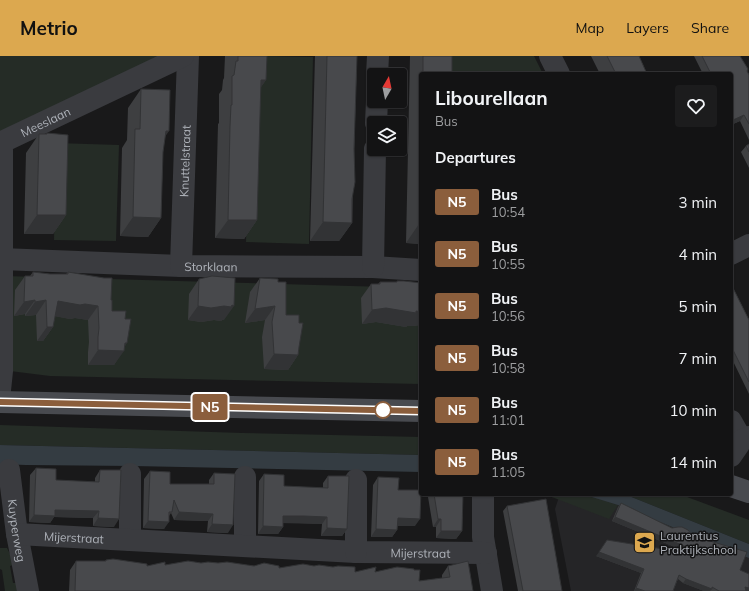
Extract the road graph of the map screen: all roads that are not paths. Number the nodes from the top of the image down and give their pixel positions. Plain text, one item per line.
1 (183, 56) edge
2 (188, 56) edge
3 (378, 56) edge
4 (550, 56) edge
5 (377, 68) edge
6 (558, 72) edge
7 (376, 156) edge
8 (749, 245) edge
9 (733, 253) edge
10 (1, 259) junction
11 (181, 266) junction
12 (372, 267) junction
13 (419, 270) edge
14 (0, 390) edge
15 (0, 402) edge
16 (419, 411) edge
17 (733, 426) edge
18 (741, 444) edge
19 (9, 470) dead end
20 (130, 474) dead end
21 (245, 477) dead end
22 (356, 480) dead end
23 (733, 487) edge
24 (749, 492) edge
25 (483, 496) edge
26 (17, 534) junction
27 (130, 540) junction
28 (246, 546) junction
29 (356, 552) junction
30 (486, 553) junction
31 (28, 591) edge
32 (492, 591) edge

1 - 10 street, Meeslaan
2 - 11 street, Knuttelstraat
3 - 5 street
4 - 6 street
7 - 12 street
8 - 9 street
10 - 11 street, Storklaan
10 - 14 street, Meeslaan
11 - 12 street, Storklaan
12 - 13 street, Storklaan
15 - 16 main road
17 - 18 street
19 - 26 street, Kuyperweg
20 - 27 street
21 - 28 street
22 - 29 street
23 - 24 main road
25 - 30 street
26 - 27 street, Mijerstraat
26 - 31 street, Kuyperweg
27 - 28 street, Mijerstraat
28 - 29 street, Mijerstraat
29 - 30 street, Mijerstraat
30 - 32 street

